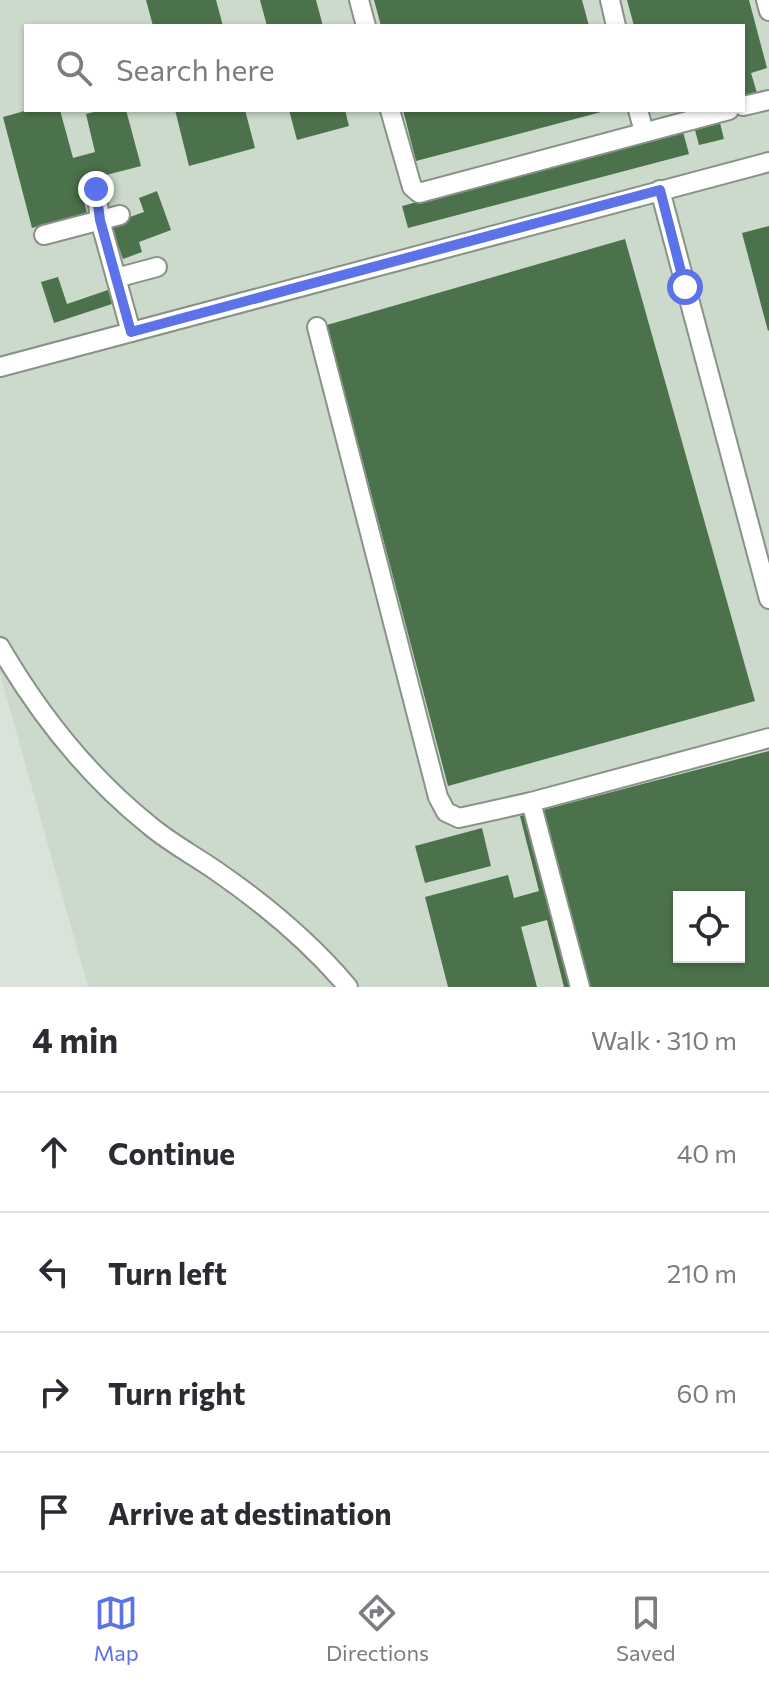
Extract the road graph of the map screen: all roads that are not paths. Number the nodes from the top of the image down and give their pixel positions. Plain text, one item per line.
1 (359, 0) edge
2 (610, 0) edge
3 (766, 0) edge
4 (769, 11) edge
5 (365, 24) edge
6 (616, 24) edge
7 (769, 100) edge
8 (745, 106) edge
9 (391, 112) edge
10 (639, 112) edge
11 (721, 112) edge
12 (644, 132) junction
13 (769, 162) edge
14 (96, 189) dead end
15 (660, 190) junction
16 (120, 215) dead end
17 (100, 220) junction
18 (44, 235) dead end
19 (157, 267) dead end
20 (116, 278) junction
21 (317, 327) dead end
22 (131, 332) junction
23 (0, 367) edge
24 (769, 599) edge
25 (0, 647) edge
26 (769, 738) edge
27 (531, 802) junction
28 (348, 987) edge
29 (580, 987) edge

1 - 5 street
2 - 6 street
3 - 4 street
7 - 8 street
9 - 12 street
10 - 12 street
11 - 12 street
13 - 15 street
14 - 17 street
15 - 22 street
15 - 24 street
16 - 17 street
17 - 18 street
17 - 20 street
19 - 20 street
20 - 22 street
21 - 27 street
22 - 23 street
25 - 28 street
26 - 27 street
27 - 29 street

